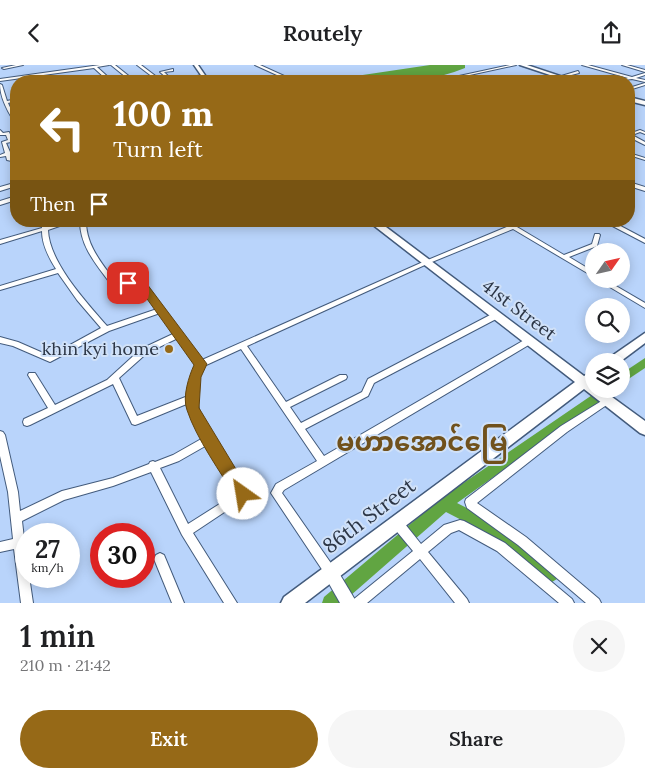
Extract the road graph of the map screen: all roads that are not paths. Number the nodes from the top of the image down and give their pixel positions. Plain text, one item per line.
1 (21, 65) edge
2 (72, 65) edge
3 (107, 65) edge
4 (113, 65) edge
5 (139, 65) edge
6 (169, 65) edge
7 (257, 65) edge
8 (514, 65) edge
9 (522, 65) edge
10 (584, 65) edge
11 (624, 65) edge
12 (605, 66) edge
13 (3, 67) edge
14 (95, 67) junction
15 (592, 67) junction
16 (77, 69) junction
17 (172, 70) junction
18 (65, 71) junction
19 (578, 72) dead end
20 (645, 72) edge
21 (38, 75) edge
22 (67, 75) edge
23 (104, 75) edge
24 (126, 75) edge
25 (152, 75) edge
26 (165, 75) edge
27 (178, 75) edge
28 (277, 75) edge
29 (466, 75) edge
30 (554, 75) edge
31 (567, 75) edge
32 (621, 75) edge
33 (0, 85) edge
34 (10, 101) edge
35 (6, 102) junction
36 (9, 110) joint
37 (0, 111) edge
38 (0, 123) edge
39 (0, 131) edge
40 (4, 144) edge
41 (0, 156) edge
42 (8, 156) junction
43 (0, 161) edge
44 (10, 181) dead end
45 (0, 184) edge
46 (52, 227) edge
47 (82, 227) edge
48 (380, 227) edge
49 (511, 227) edge
50 (515, 227) edge
51 (618, 227) edge
52 (46, 229) junction
53 (597, 235) dead end
54 (645, 241) edge
55 (0, 242) edge
56 (564, 257) junction
57 (425, 263) junction
58 (585, 270) edge
59 (61, 271) junction
60 (0, 288) edge
61 (615, 288) edge
62 (645, 306) edge
63 (161, 310) junction
64 (495, 316) junction
65 (106, 329) junction
66 (178, 335) junction
67 (645, 337) edge
68 (0, 340) edge
69 (529, 341) junction
70 (242, 345) junction
71 (624, 353) edge
72 (201, 364) junction
73 (32, 375) dead end
74 (343, 377) dead end
75 (115, 378) junction
76 (585, 378) edge
77 (585, 384) edge
78 (192, 398) junction
79 (606, 399) joint
80 (284, 406) junction
81 (53, 409) junction
82 (27, 422) dead end
83 (299, 428) junction
84 (645, 429) edge
85 (0, 435) edge
86 (209, 439) junction
87 (323, 462) junction
88 (154, 465) junction
89 (16, 518) junction
90 (17, 523) edge
91 (401, 527) junction
92 (186, 531) junction
93 (15, 544) edge
94 (0, 547) edge
95 (420, 551) junction
96 (160, 559) dead end
97 (334, 578) junction
98 (26, 588) edge
99 (28, 603) edge
100 (178, 603) edge
101 (231, 603) edge
102 (290, 603) edge
103 (349, 603) edge
104 (358, 603) edge
105 (463, 603) edge
106 (568, 603) edge
107 (595, 603) edge

1 - 13 street
2 - 16 street
3 - 14 street
4 - 24 street
5 - 25 street
6 - 17 street
7 - 28 street
8 - 29 street
9 - 30 main road
10 - 15 street
11 - 20 street
12 - 15 street
14 - 16 street
14 - 23 street
15 - 32 street
16 - 18 street
17 - 26 street
17 - 27 street
18 - 21 street
18 - 22 street
19 - 31 street
33 - 35 street
34 - 35 street
35 - 36 street
36 - 37 street
38 - 39 street
39 - 40 street
40 - 42 street
41 - 42 street
42 - 43 street
44 - 45 street
46 - 52 street
47 - 63 street
48 - 57 main road, 41st Street
49 - 57 street
50 - 56 street
51 - 54 street
52 - 55 street
52 - 59 street
53 - 56 street
56 - 58 street
57 - 64 main road, 41st Street
57 - 70 street
59 - 60 street
59 - 65 street
61 - 62 street
63 - 65 street
63 - 66 street
64 - 69 main road, 41st Street
64 - 83 street
65 - 68 street
66 - 72 street
66 - 75 street
67 - 71 main road
69 - 76 main road, 41st Street
69 - 87 street
70 - 72 street
70 - 80 street
72 - 78 street
73 - 81 street
74 - 80 street
75 - 78 street
75 - 81 street
77 - 91 main road, 86th Street
78 - 86 street
79 - 84 main road, 41st Street
79 - 107 street
80 - 83 street
81 - 82 street
83 - 87 street
85 - 89 street
86 - 88 street
86 - 92 street
87 - 97 street
88 - 89 street
88 - 92 street
89 - 90 street
91 - 95 street
91 - 97 main road, 86th Street
92 - 101 street
93 - 94 street
95 - 104 street
95 - 105 street
95 - 106 street
96 - 100 street
97 - 102 main road, 86th Street
97 - 103 street
98 - 99 street

